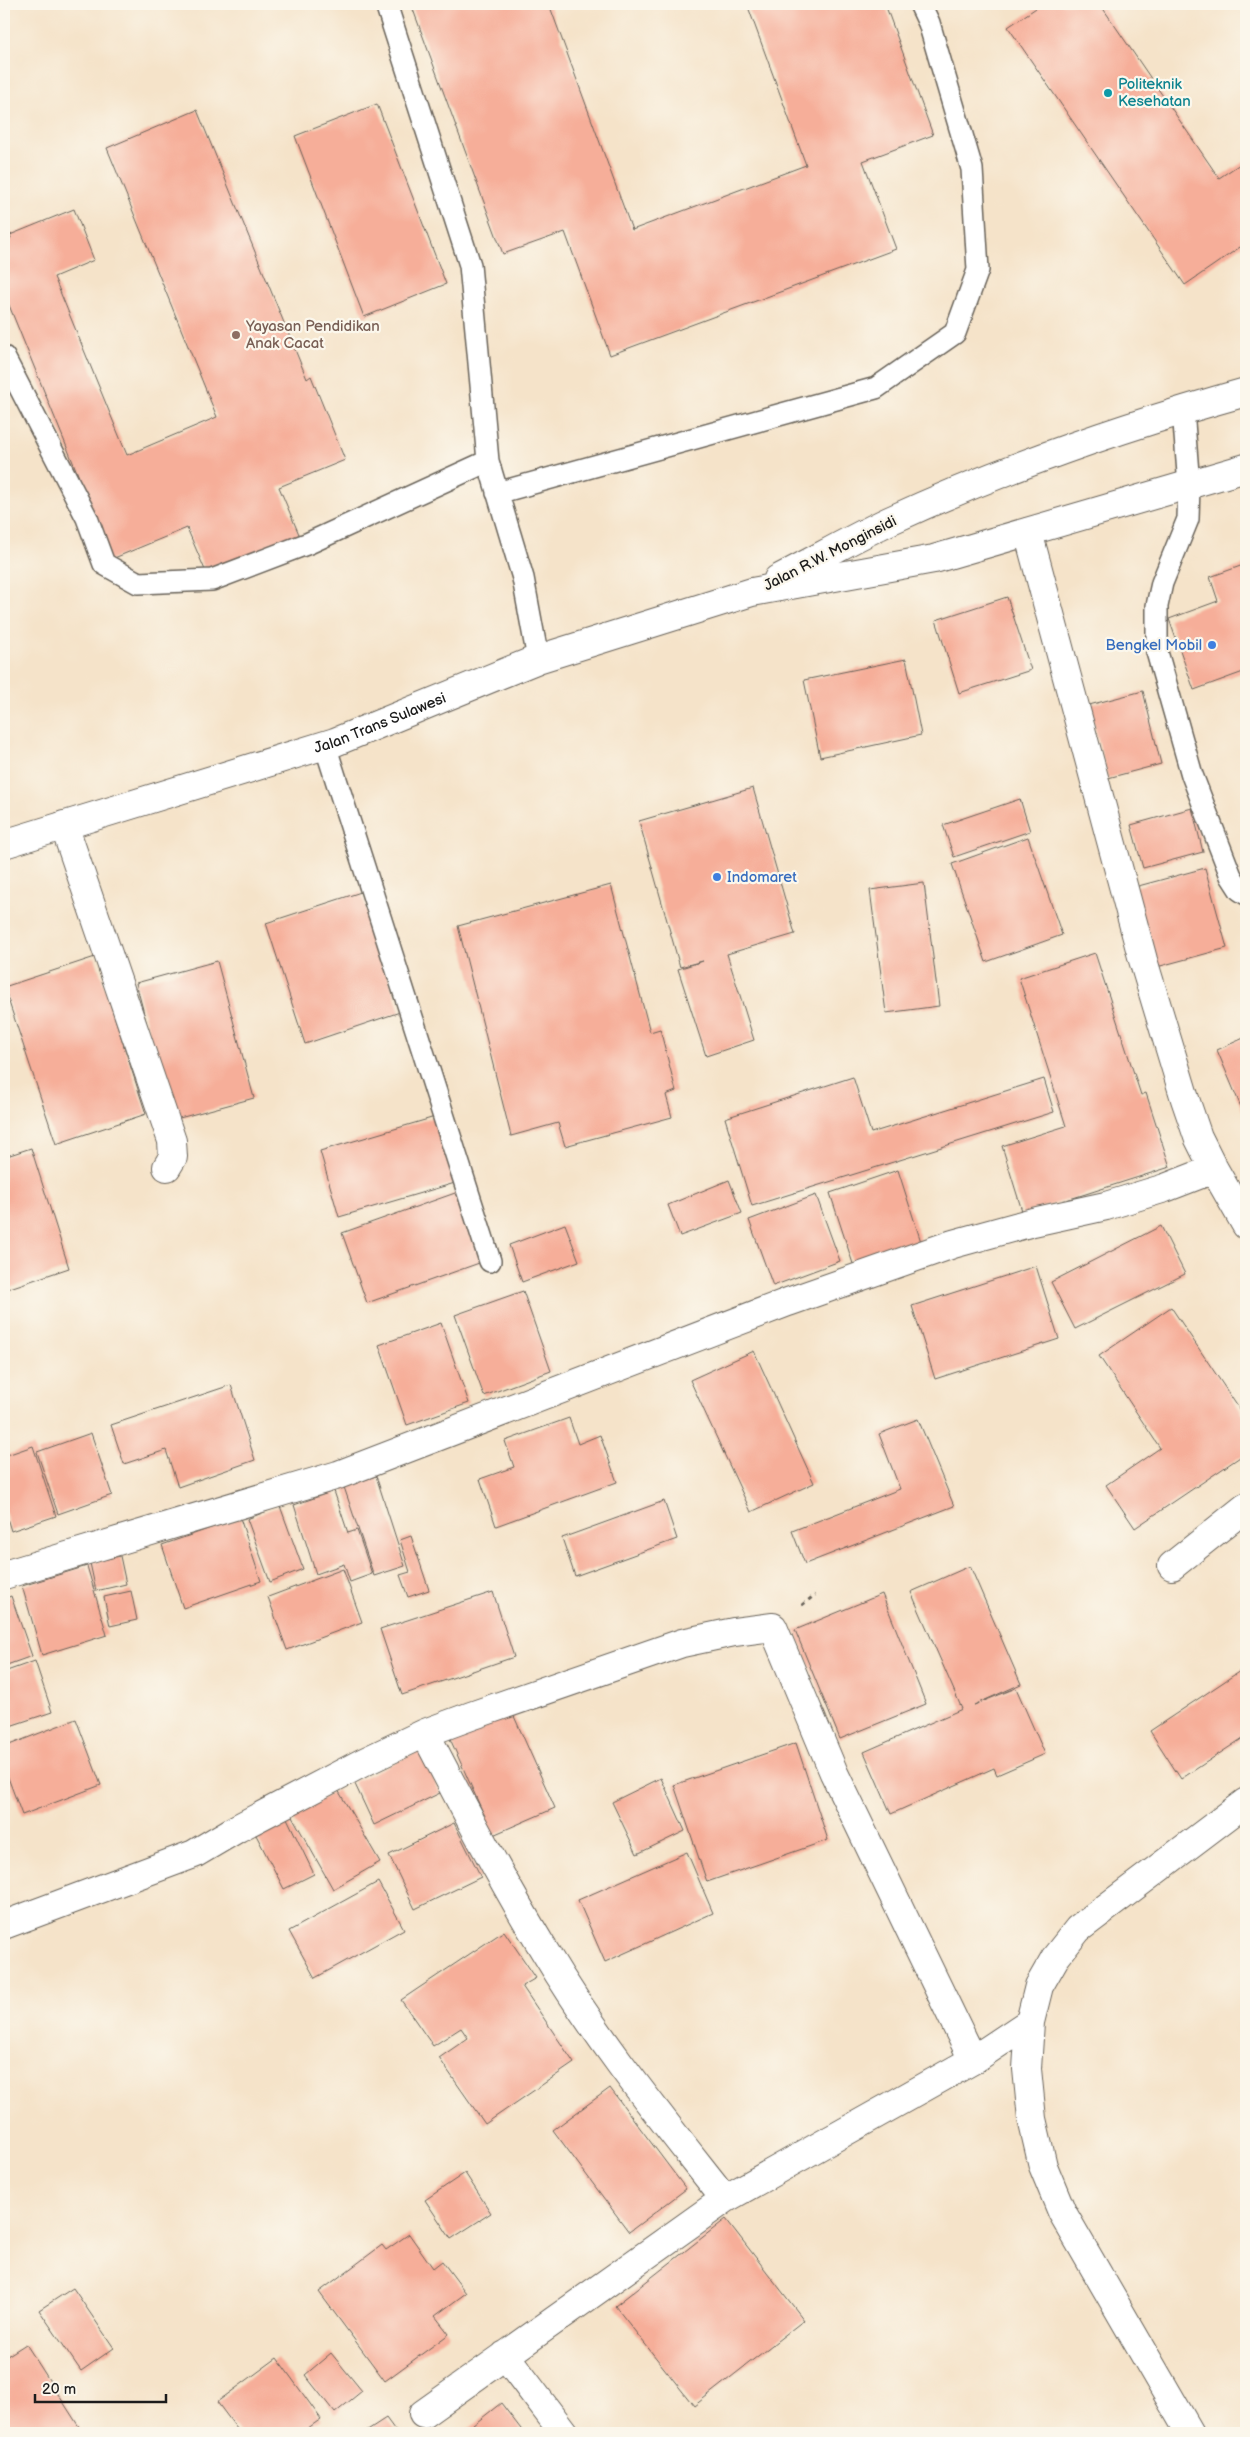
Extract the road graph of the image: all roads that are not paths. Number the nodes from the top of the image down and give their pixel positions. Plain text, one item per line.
1 (386, 4) edge
2 (920, 4) edge
3 (4, 357) edge
4 (1246, 392) edge
5 (1183, 410) junction
6 (488, 461) junction
7 (1246, 468) edge
8 (1188, 486) junction
9 (496, 493) junction
10 (1028, 532) junction
11 (752, 592) junction
12 (538, 659) junction
13 (325, 745) junction
14 (64, 825) junction
15 (4, 844) edge
16 (1246, 894) edge
17 (167, 1167) dead end
18 (1214, 1169) junction
19 (1246, 1225) edge
20 (490, 1261) dead end
21 (1246, 1507) edge
22 (1172, 1566) dead end
23 (4, 1575) edge
24 (425, 1733) junction
25 (1246, 1802) edge
26 (4, 1925) edge
27 (1030, 2022) junction
28 (973, 2060) junction
29 (725, 2199) junction
30 (505, 2355) junction
31 (423, 2414) dead end
32 (564, 2433) edge
33 (1190, 2433) edge

1 - 6 lane
2 - 9 lane
3 - 6 lane
4 - 5 main road, Jalan R.W. Monginsidi
5 - 8 lane
5 - 11 main road, Jalan R.W. Monginsidi
6 - 9 lane
7 - 8 main road, Jalan R.W. Monginsidi
8 - 10 main road, Jalan R.W. Monginsidi
8 - 16 lane
9 - 12 lane
10 - 11 main road, Jalan R.W. Monginsidi
10 - 18 main road
11 - 12 main road, Jalan Trans Sulawesi
12 - 13 main road, Jalan Trans Sulawesi
13 - 14 main road, Jalan Trans Sulawesi
13 - 20 lane
14 - 15 main road, Jalan Trans Sulawesi
14 - 17 main road
18 - 19 main road
18 - 23 main road
21 - 22 main road
24 - 26 main road
24 - 28 main road
24 - 29 main road
25 - 27 main road
27 - 28 main road
27 - 33 main road
28 - 29 main road
29 - 30 main road
30 - 31 main road
30 - 32 main road

